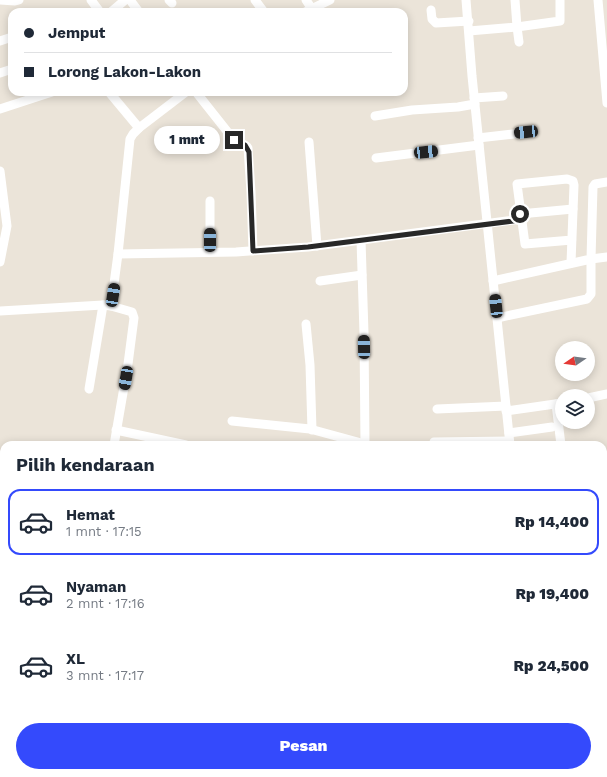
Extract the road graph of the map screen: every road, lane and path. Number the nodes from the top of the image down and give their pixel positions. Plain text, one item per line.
1 (0, 0) edge
2 (19, 0) edge
3 (125, 0) edge
4 (330, 0) edge
5 (466, 0) edge
6 (516, 0) edge
7 (560, 0) edge
8 (598, 0) edge
9 (116, 8) edge
10 (312, 8) edge
11 (431, 10) dead end
12 (469, 21) junction
13 (517, 27) junction
14 (469, 31) junction
15 (519, 42) dead end
16 (40, 96) edge
17 (112, 96) edge
18 (181, 96) edge
19 (199, 96) edge
20 (503, 96) dead end
21 (475, 101) junction
22 (607, 103) edge
23 (0, 109) edge
24 (374, 116) dead end
25 (139, 128) junction
26 (531, 132) dead end
27 (479, 141) junction
28 (309, 142) dead end
29 (376, 158) dead end
30 (0, 171) edge
31 (607, 182) edge
32 (210, 201) dead end
33 (573, 209) junction
34 (520, 217) junction
35 (487, 223) junction
36 (361, 240) junction
37 (572, 240) junction
38 (317, 246) junction
39 (253, 251) junction
40 (210, 252) junction
41 (118, 254) junction
42 (607, 257) edge
43 (591, 259) junction
44 (0, 262) edge
45 (571, 263) junction
46 (362, 275) junction
47 (320, 281) dead end
48 (493, 281) junction
49 (107, 306) junction
50 (0, 311) edge
51 (497, 318) junction
52 (306, 324) dead end
53 (89, 388) dead end
54 (607, 394) edge
55 (595, 397) edge
56 (555, 403) edge
57 (506, 408) junction
58 (437, 409) dead end
59 (232, 422) dead end
60 (552, 427) dead end
61 (560, 429) edge
62 (116, 430) junction
63 (312, 430) junction
64 (509, 440) edge
65 (115, 441) edge
66 (167, 441) edge
67 (351, 441) edge
68 (365, 441) edge
69 (472, 441) edge
70 (561, 441) edge

1 - 2 street
3 - 9 street
4 - 10 street
5 - 12 street
6 - 13 street
7 - 13 street
8 - 22 street
11 - 12 street
12 - 14 street
13 - 14 street
13 - 15 street
14 - 21 street
16 - 23 street
17 - 25 street
18 - 25 street
19 - 39 street
20 - 21 street
21 - 24 street
21 - 27 street
25 - 41 street
26 - 27 street
27 - 29 street
27 - 35 street
28 - 38 street
30 - 44 street
31 - 43 street
32 - 40 street
33 - 34 street
33 - 34 street
33 - 37 street
34 - 35 street
34 - 37 street
35 - 36 street
35 - 48 street
36 - 38 street
36 - 46 street
37 - 45 street
38 - 39 street
39 - 40 street
40 - 41 street
41 - 49 street
42 - 43 street
43 - 45 street
43 - 51 street
45 - 48 street
46 - 47 street
46 - 68 street
48 - 51 street
49 - 50 street
49 - 53 street
49 - 62 street
51 - 57 street
52 - 63 street
54 - 55 street
56 - 57 street
57 - 58 street
57 - 64 street
59 - 63 street
60 - 64 street
61 - 70 street
62 - 65 street
62 - 66 street
63 - 67 street
64 - 69 street

